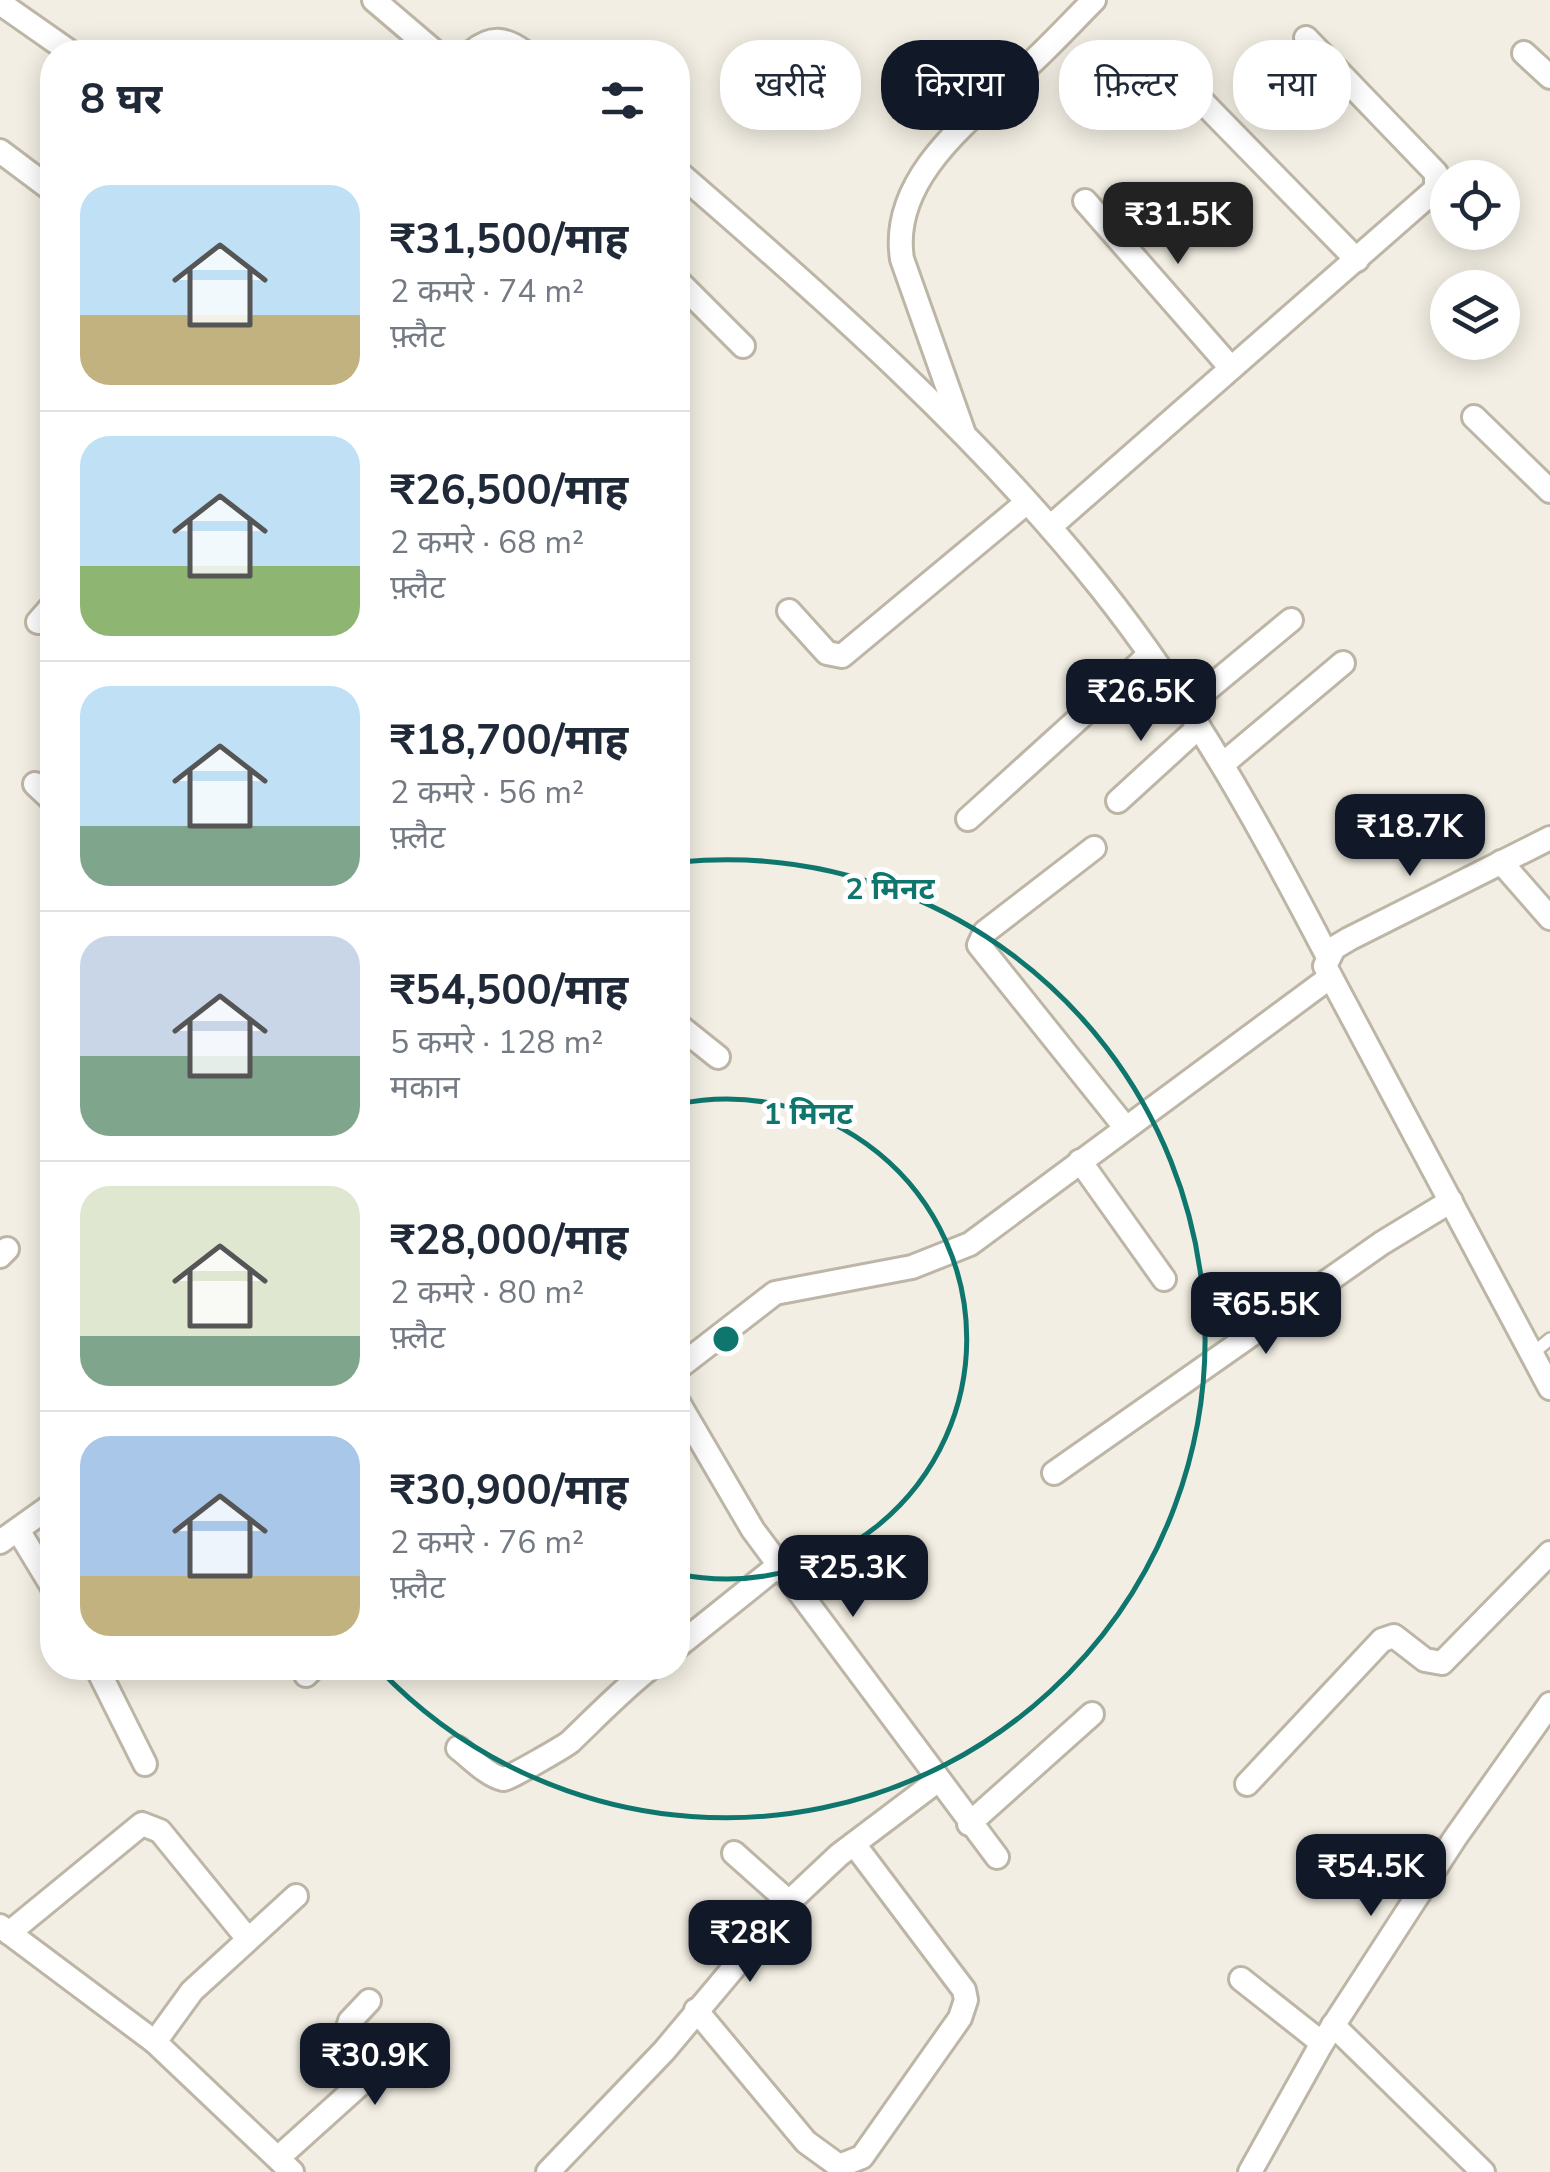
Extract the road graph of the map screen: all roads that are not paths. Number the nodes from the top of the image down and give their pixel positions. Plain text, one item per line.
1 (374, 0) edge
2 (1094, 0) edge
3 (0, 4) edge
4 (1306, 38) dead end
5 (52, 40) edge
6 (421, 40) edge
7 (1524, 53) dead end
8 (1550, 77) edge
9 (1213, 113) edge
10 (0, 151) edge
11 (40, 181) edge
12 (690, 182) edge
13 (1085, 201) dead end
14 (1356, 260) junction
15 (690, 294) edge
16 (743, 346) dead end
17 (1232, 368) junction
18 (1474, 417) dead end
19 (965, 437) junction
20 (1550, 491) edge
21 (1026, 503) junction
22 (1050, 528) junction
23 (788, 611) dead end
24 (1291, 620) dead end
25 (1149, 654) junction
26 (1343, 662) dead end
27 (1186, 707) junction
28 (1199, 727) junction
29 (1223, 764) junction
30 (34, 784) dead end
31 (40, 789) edge
32 (1118, 801) dead end
33 (968, 819) dead end
34 (1550, 838) edge
35 (1094, 848) dead end
36 (1501, 862) junction
37 (1550, 918) edge
38 (1328, 967) junction
39 (690, 1035) edge
40 (718, 1057) dead end
41 (1125, 1127) junction
42 (1080, 1160) junction
43 (1451, 1201) junction
44 (1164, 1280) dead end
45 (1541, 1346) edge
46 (690, 1359) edge
47 (1550, 1388) edge
48 (690, 1424) edge
49 (1054, 1474) dead end
50 (40, 1514) edge
51 (9, 1536) edge
52 (1550, 1553) edge
53 (779, 1565) junction
54 (40, 1572) edge
55 (690, 1636) edge
56 (103, 1680) edge
57 (637, 1680) edge
58 (1550, 1704) edge
59 (1092, 1714) dead end
60 (458, 1748) dead end
61 (144, 1764) dead end
62 (937, 1780) junction
63 (1247, 1784) dead end
64 (969, 1824) junction
65 (854, 1844) junction
66 (734, 1853) dead end
67 (996, 1858) dead end
68 (296, 1896) dead end
69 (789, 1902) junction
70 (4, 1929) edge
71 (248, 1939) junction
72 (1240, 1979) dead end
73 (369, 2001) dead end
74 (696, 2010) junction
75 (1328, 2034) junction
76 (155, 2042) junction
77 (285, 2165) edge
78 (548, 2172) edge
79 (1250, 2172) edge
80 (1483, 2172) edge

1 - 6 street
2 - 19 street
3 - 5 street
4 - 14 street
7 - 8 street
9 - 14 street
10 - 11 street
12 - 19 street
13 - 17 street
14 - 17 street
15 - 16 street
17 - 22 street
18 - 20 street
19 - 21 street
21 - 22 street
21 - 23 street
22 - 25 street
24 - 27 street
25 - 27 street
25 - 33 street
26 - 29 street
27 - 28 street
28 - 29 street
28 - 32 street
29 - 38 street
30 - 31 street
34 - 36 street
35 - 41 street
36 - 37 street
36 - 38 street
38 - 41 street
38 - 43 street
39 - 40 street
41 - 42 street
42 - 44 street
42 - 46 street
43 - 45 street
43 - 49 street
45 - 47 street
48 - 53 street
50 - 51 street
51 - 54 street
52 - 63 street
53 - 55 street
53 - 62 street
56 - 61 street
57 - 60 street
58 - 75 street
59 - 64 street
62 - 64 street
62 - 65 street
64 - 67 street
65 - 69 street
65 - 74 street
66 - 69 street
68 - 71 street
69 - 74 street
70 - 71 street
70 - 76 street
71 - 76 street
72 - 75 street
73 - 77 street
74 - 78 street
75 - 79 street
75 - 80 street
76 - 77 street

